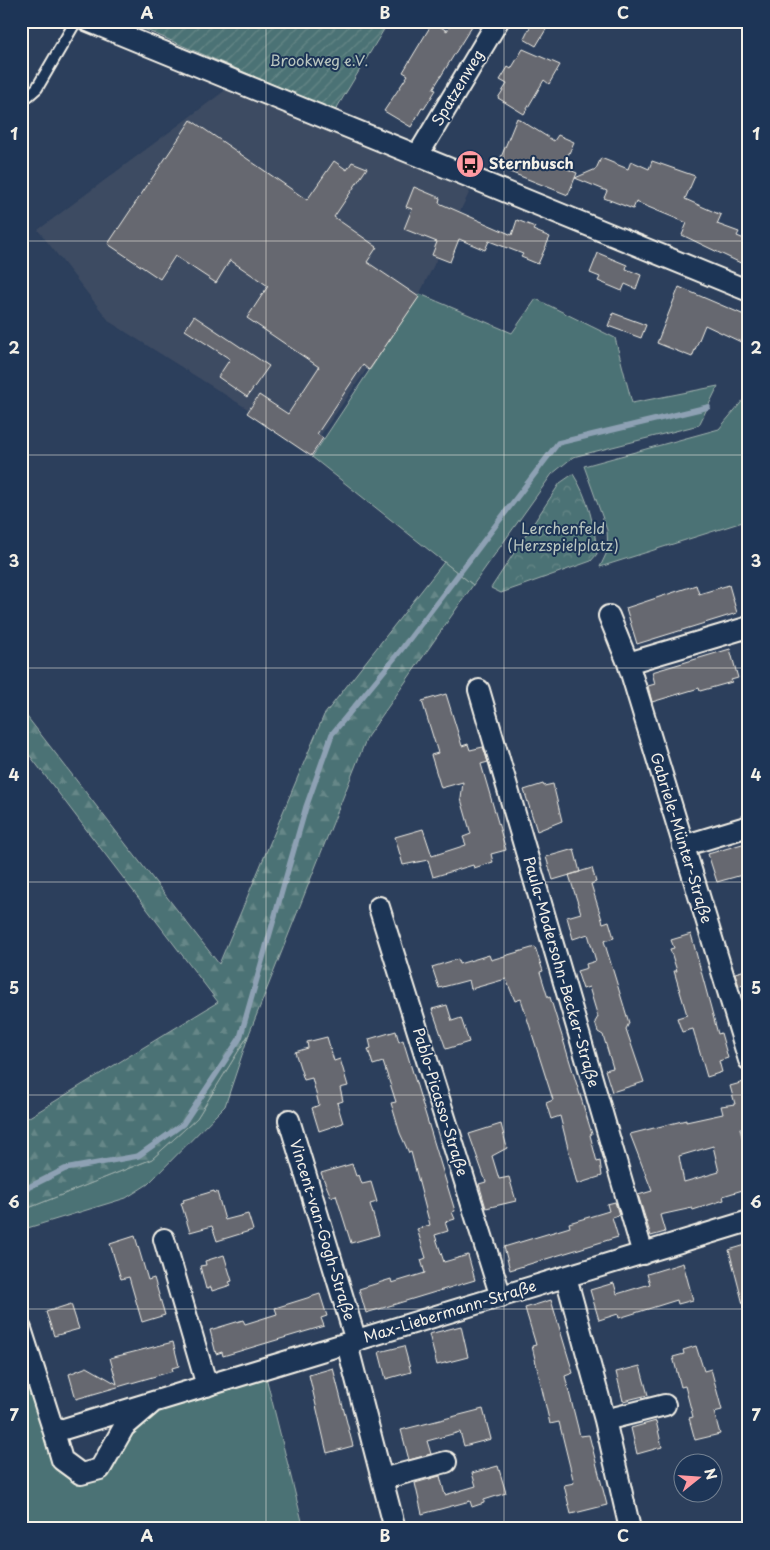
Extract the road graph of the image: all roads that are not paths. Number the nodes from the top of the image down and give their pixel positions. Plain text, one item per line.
1 (76, 21) edge
2 (88, 21) edge
3 (498, 21) edge
4 (21, 102) edge
5 (418, 155) junction
6 (749, 291) edge
7 (610, 616) dead end
8 (749, 627) edge
9 (628, 663) junction
10 (479, 690) dead end
11 (749, 826) edge
12 (684, 846) junction
13 (379, 907) dead end
14 (744, 1025) edge
15 (749, 1060) edge
16 (289, 1120) dead end
17 (749, 1221) edge
18 (164, 1239) dead end
19 (643, 1254) junction
20 (566, 1277) junction
21 (501, 1297) junction
22 (21, 1329) edge
23 (352, 1342) junction
24 (207, 1386) junction
25 (151, 1404) junction
26 (665, 1405) dead end
27 (605, 1420) junction
28 (54, 1432) junction
29 (446, 1462) dead end
30 (382, 1479) junction
31 (395, 1529) edge
32 (630, 1529) edge

1 - 4 lane
2 - 5 street
3 - 5 street, Spatzenweg
5 - 6 street
7 - 9 street, Gabriele-Münter-Straße
8 - 9 street
9 - 12 street, Gabriele-Münter-Straße
10 - 19 street, Paula-Modersohn-Becker-Straße
11 - 12 street
12 - 14 street, Gabriele-Münter-Straße
13 - 21 street, Pablo-Picasso-Straße
14 - 15 street, Gabriele-Münter-Straße
16 - 23 street, Vincent-van-Gogh-Straße
17 - 19 street, Max-Liebermann-Straße
18 - 24 street
19 - 20 street, Max-Liebermann-Straße
20 - 21 street, Max-Liebermann-Straße
20 - 27 street
21 - 23 street, Max-Liebermann-Straße
22 - 28 street
23 - 24 street, Max-Liebermann-Straße
23 - 30 street, Vincent-van-Gogh-Straße
24 - 25 street, Max-Liebermann-Straße
25 - 28 street, Max-Liebermann-Straße
25 - 28 street, Max-Liebermann-Straße
26 - 27 street
27 - 32 street
29 - 30 street
30 - 31 street, Vincent-van-Gogh-Straße

